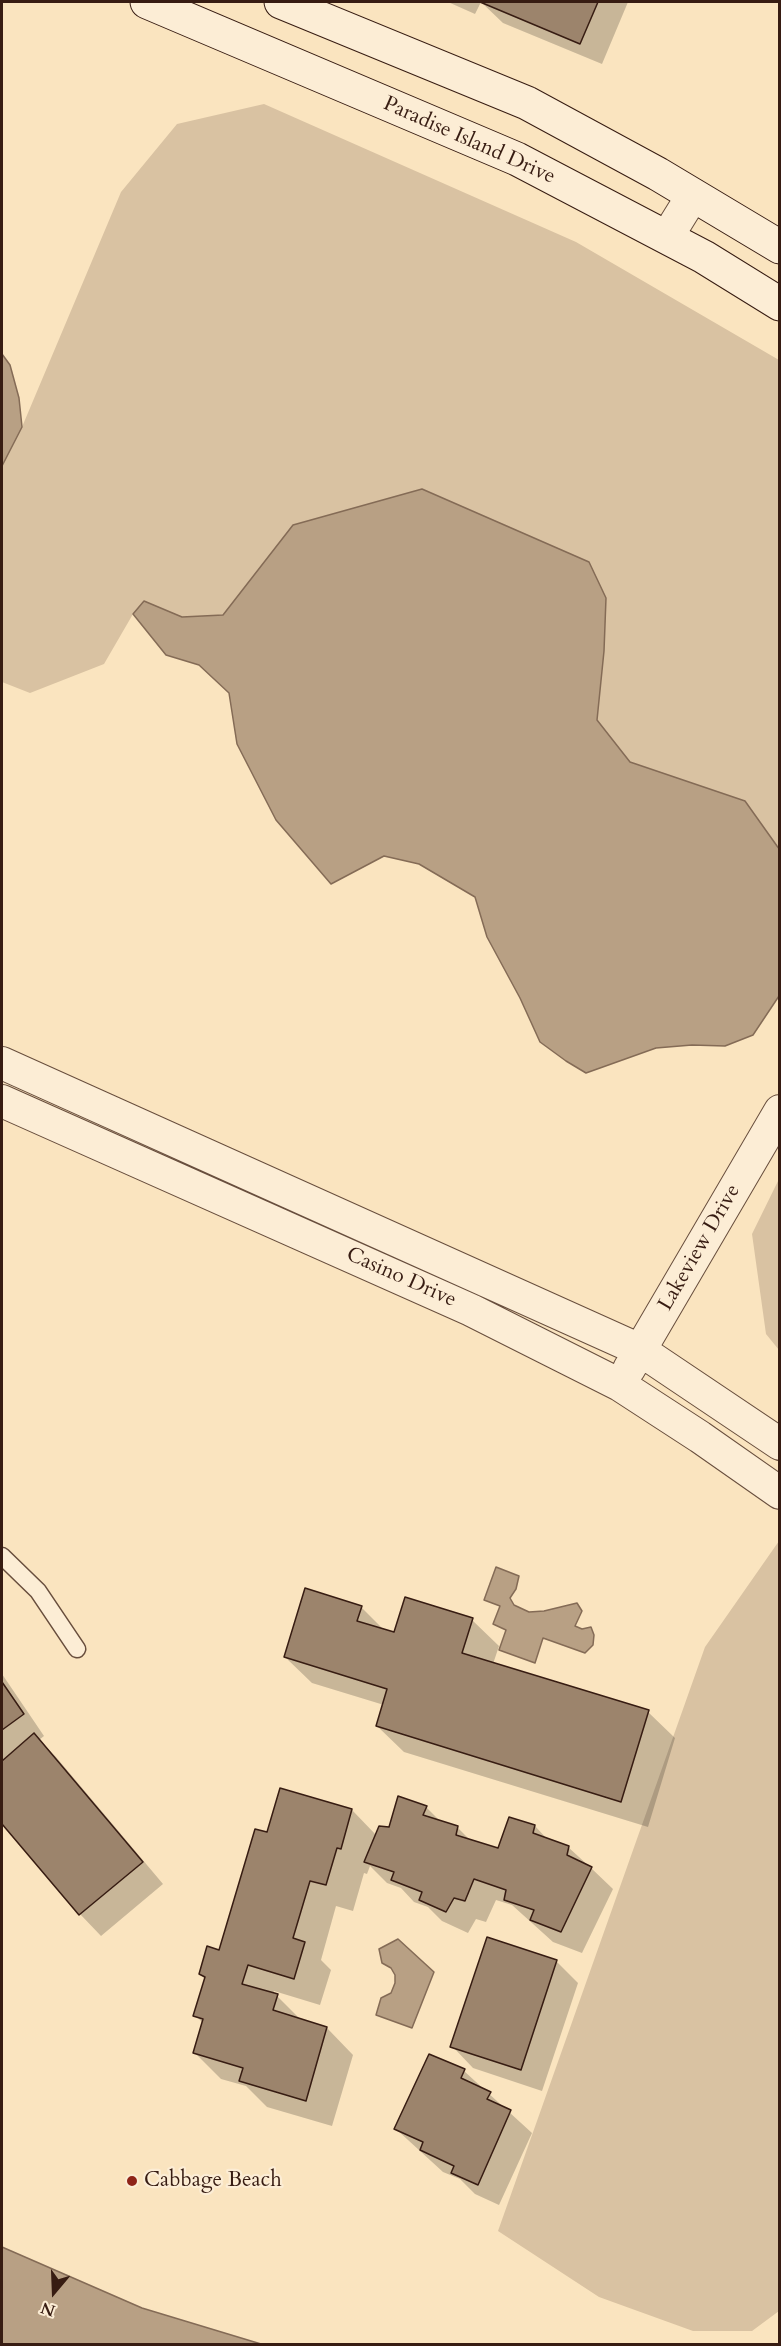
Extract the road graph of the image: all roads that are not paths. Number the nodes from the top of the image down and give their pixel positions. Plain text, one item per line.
1 (147, 2) edge
2 (281, 2) edge
3 (693, 195) junction
4 (667, 237) junction
5 (780, 247) edge
6 (780, 304) edge
7 (2, 1063) edge
8 (2, 1101) edge
9 (780, 1111) edge
10 (640, 1350) junction
11 (620, 1385) junction
12 (780, 1444) edge
13 (780, 1493) edge
14 (2, 1556) edge
15 (77, 1649) dead end

1 - 4 street, Paradise Island Drive
2 - 3 street
3 - 4 street
3 - 5 street
4 - 6 street, Paradise Island Drive
7 - 10 street, Casino Drive
8 - 11 street, Casino Drive
9 - 10 street, Lakeview Drive
10 - 11 street, Lakeview Drive
10 - 12 street, Casino Drive
11 - 13 street, Casino Drive
14 - 15 lane

